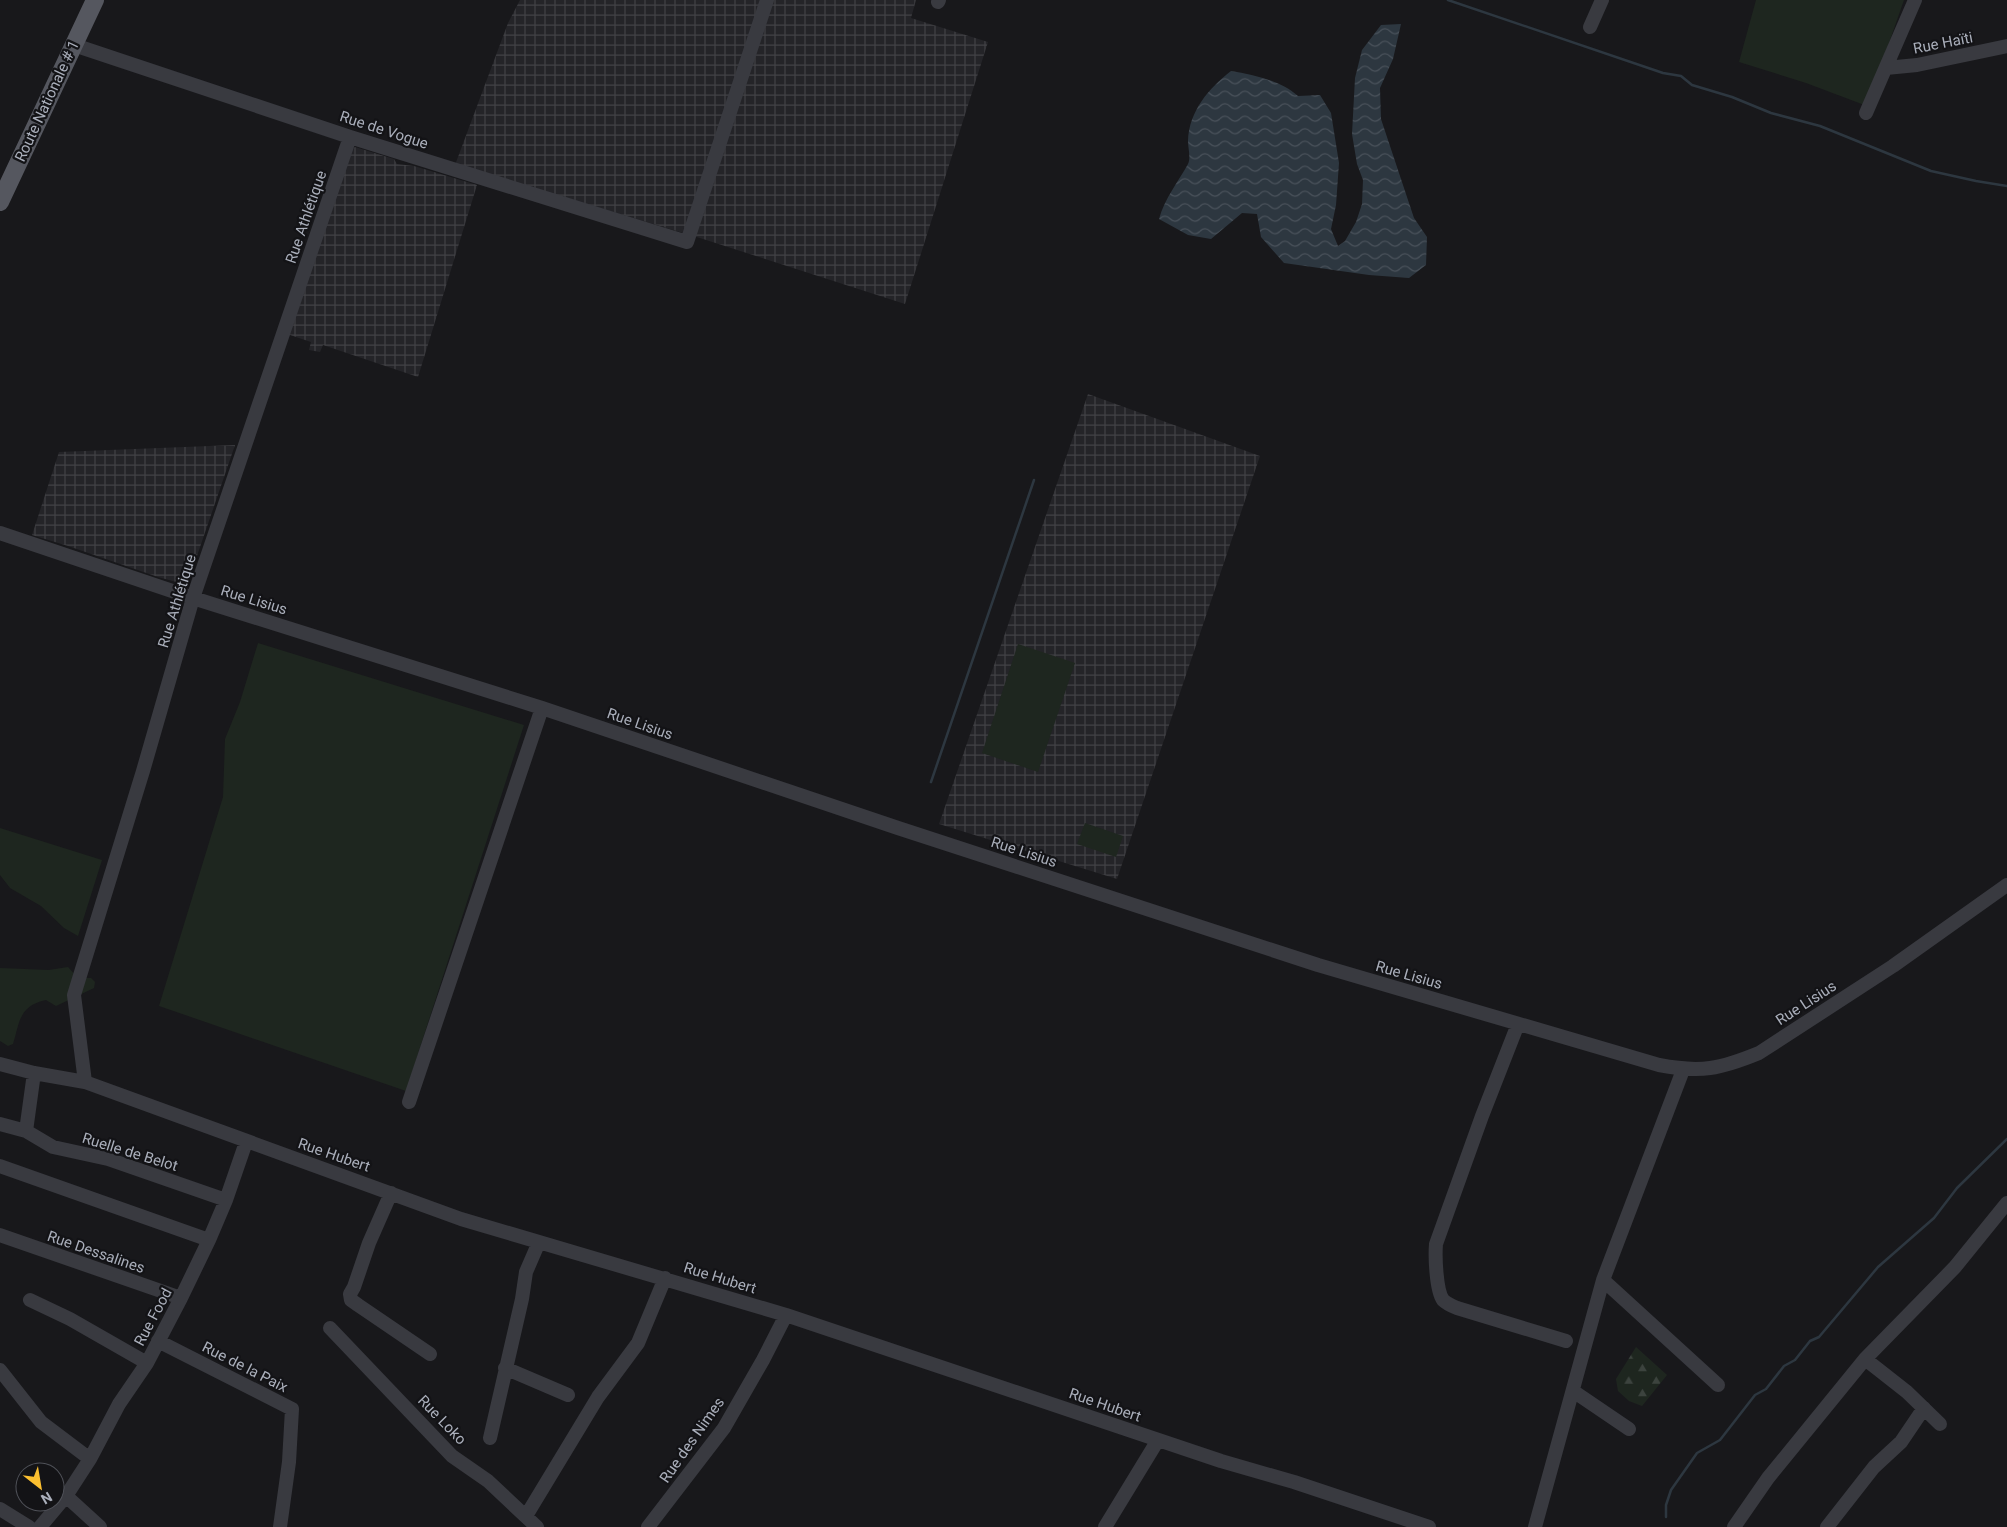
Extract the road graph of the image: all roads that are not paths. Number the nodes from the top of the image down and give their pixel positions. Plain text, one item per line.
1 (95, 0) edge
2 (767, 0) edge
3 (1602, 0) edge
4 (1915, 0) edge
5 (1590, 27) dead end
6 (74, 45) junction
7 (2007, 46) edge
8 (1886, 68) junction
9 (1866, 113) dead end
10 (350, 136) junction
11 (0, 202) edge
12 (0, 532) edge
13 (193, 598) junction
14 (542, 708) junction
15 (2007, 885) edge
16 (1518, 1024) junction
17 (0, 1064) edge
18 (34, 1073) junction
19 (1678, 1081) junction
20 (85, 1082) junction
21 (409, 1102) dead end
22 (0, 1124) edge
23 (26, 1131) junction
24 (246, 1142) junction
25 (0, 1166) edge
26 (391, 1193) junction
27 (226, 1200) junction
28 (2007, 1203) edge
29 (0, 1235) edge
30 (209, 1240) junction
31 (539, 1242) junction
32 (665, 1278) junction
33 (1604, 1280) junction
34 (181, 1298) junction
35 (30, 1300) dead end
36 (786, 1315) junction
37 (330, 1328) dead end
38 (1566, 1341) dead end
39 (158, 1342) junction
40 (430, 1354) dead end
41 (1866, 1359) junction
42 (147, 1363) junction
43 (505, 1368) junction
44 (0, 1370) edge
45 (1718, 1385) dead end
46 (1573, 1391) junction
47 (568, 1395) dead end
48 (1924, 1408) junction
49 (1940, 1424) dead end
50 (1629, 1429) dead end
51 (490, 1438) dead end
52 (1158, 1440) junction
53 (90, 1459) junction
54 (66, 1496) junction
55 (0, 1509) edge
56 (526, 1516) junction
57 (93, 1524) edge
58 (30, 1527) edge
59 (40, 1527) edge
60 (280, 1527) edge
61 (537, 1527) edge
62 (648, 1527) edge
63 (1104, 1527) edge
64 (1429, 1527) edge
65 (1535, 1527) edge
66 (1734, 1527) edge
67 (1827, 1527) edge

1 - 6 main road, Route Nationale # 1
2 - 10 street, Rue de Vogue
3 - 5 street
4 - 8 street
6 - 10 street, Rue de Vogue
6 - 11 main road, Route Nationale # 1
7 - 8 street, Rue Haïti
8 - 9 street
10 - 13 street, Rue Athlétique
12 - 13 street, Rue Lisius
13 - 14 street, Rue Lisius
13 - 20 street, Rue Athlétique
14 - 16 street, Rue Lisius
14 - 21 street
15 - 19 street, Rue Lisius
16 - 19 street, Rue Lisius
16 - 38 street
17 - 18 street, Rue Hubert
18 - 20 street, Rue Hubert
18 - 23 street
19 - 33 street
20 - 24 street, Rue Hubert
22 - 23 street, Ruelle de Belot
23 - 27 street, Ruelle de Belot
24 - 26 street, Rue Hubert
24 - 27 street, Rue Food
25 - 30 street
26 - 31 street, Rue Hubert
26 - 40 street
27 - 30 street, Rue Food
28 - 41 street
29 - 34 street, Rue Dessalines
30 - 34 street, Rue Food
31 - 32 street, Rue Hubert
31 - 43 street
32 - 36 street, Rue Hubert
32 - 56 street
33 - 45 street
33 - 46 street
34 - 39 street, Rue Food
35 - 42 street
36 - 52 street, Rue Hubert
36 - 62 street, Rue des Nimes
37 - 56 street, Rue Loko
39 - 42 street, Rue Food
39 - 60 street, Rue de la Paix
41 - 48 street
41 - 66 street
42 - 53 street, Rue Food
43 - 47 street
43 - 51 street
44 - 53 street
46 - 50 street
46 - 65 street
48 - 49 street
48 - 67 street
52 - 63 street
52 - 64 street, Rue Hubert
53 - 54 street, Rue Food
54 - 57 street
54 - 59 street, Rue Food
55 - 58 street
56 - 61 street, Rue Loko

